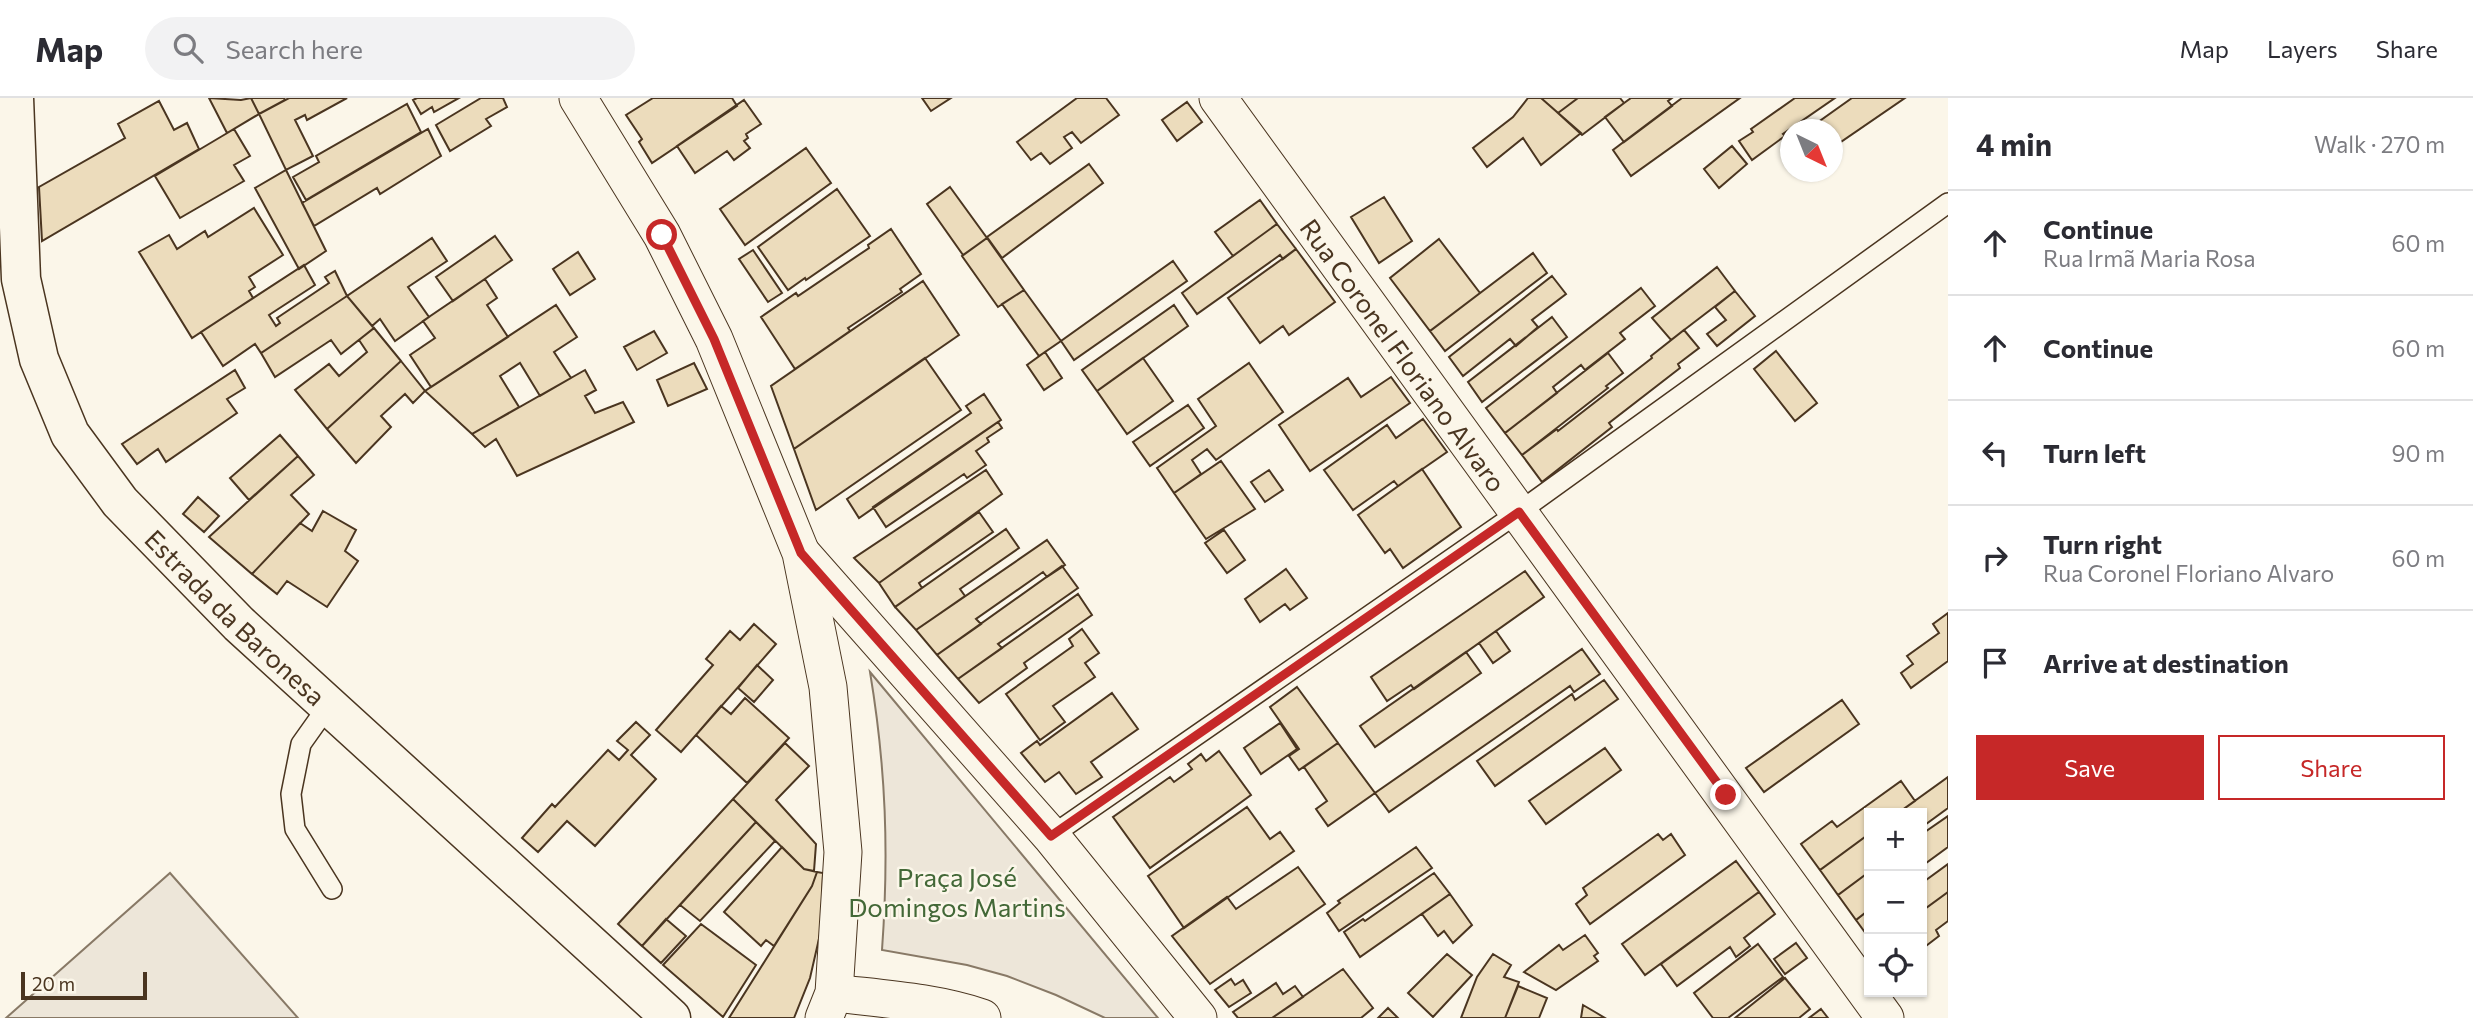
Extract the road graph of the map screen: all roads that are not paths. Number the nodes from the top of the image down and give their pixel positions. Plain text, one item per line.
1 (14, 98) edge
2 (578, 98) edge
3 (1218, 98) edge
4 (1948, 203) edge
5 (1519, 512) junction
6 (801, 553) junction
7 (328, 706) junction
8 (1051, 836) junction
9 (332, 888) dead end
10 (829, 1006) edge
11 (671, 1018) edge
12 (982, 1018) edge
13 (1198, 1018) edge
14 (1885, 1018) edge

1 - 7 main road, Estrada da Baronesa
2 - 6 street
3 - 5 street, Rua Coronel Floriano Alvaro
4 - 5 lane
5 - 8 lane
5 - 14 street, Rua Coronel Floriano Alvaro
6 - 8 street
6 - 10 street
7 - 9 lane
7 - 11 main road, Estrada da Baronesa
8 - 13 street
10 - 12 street

